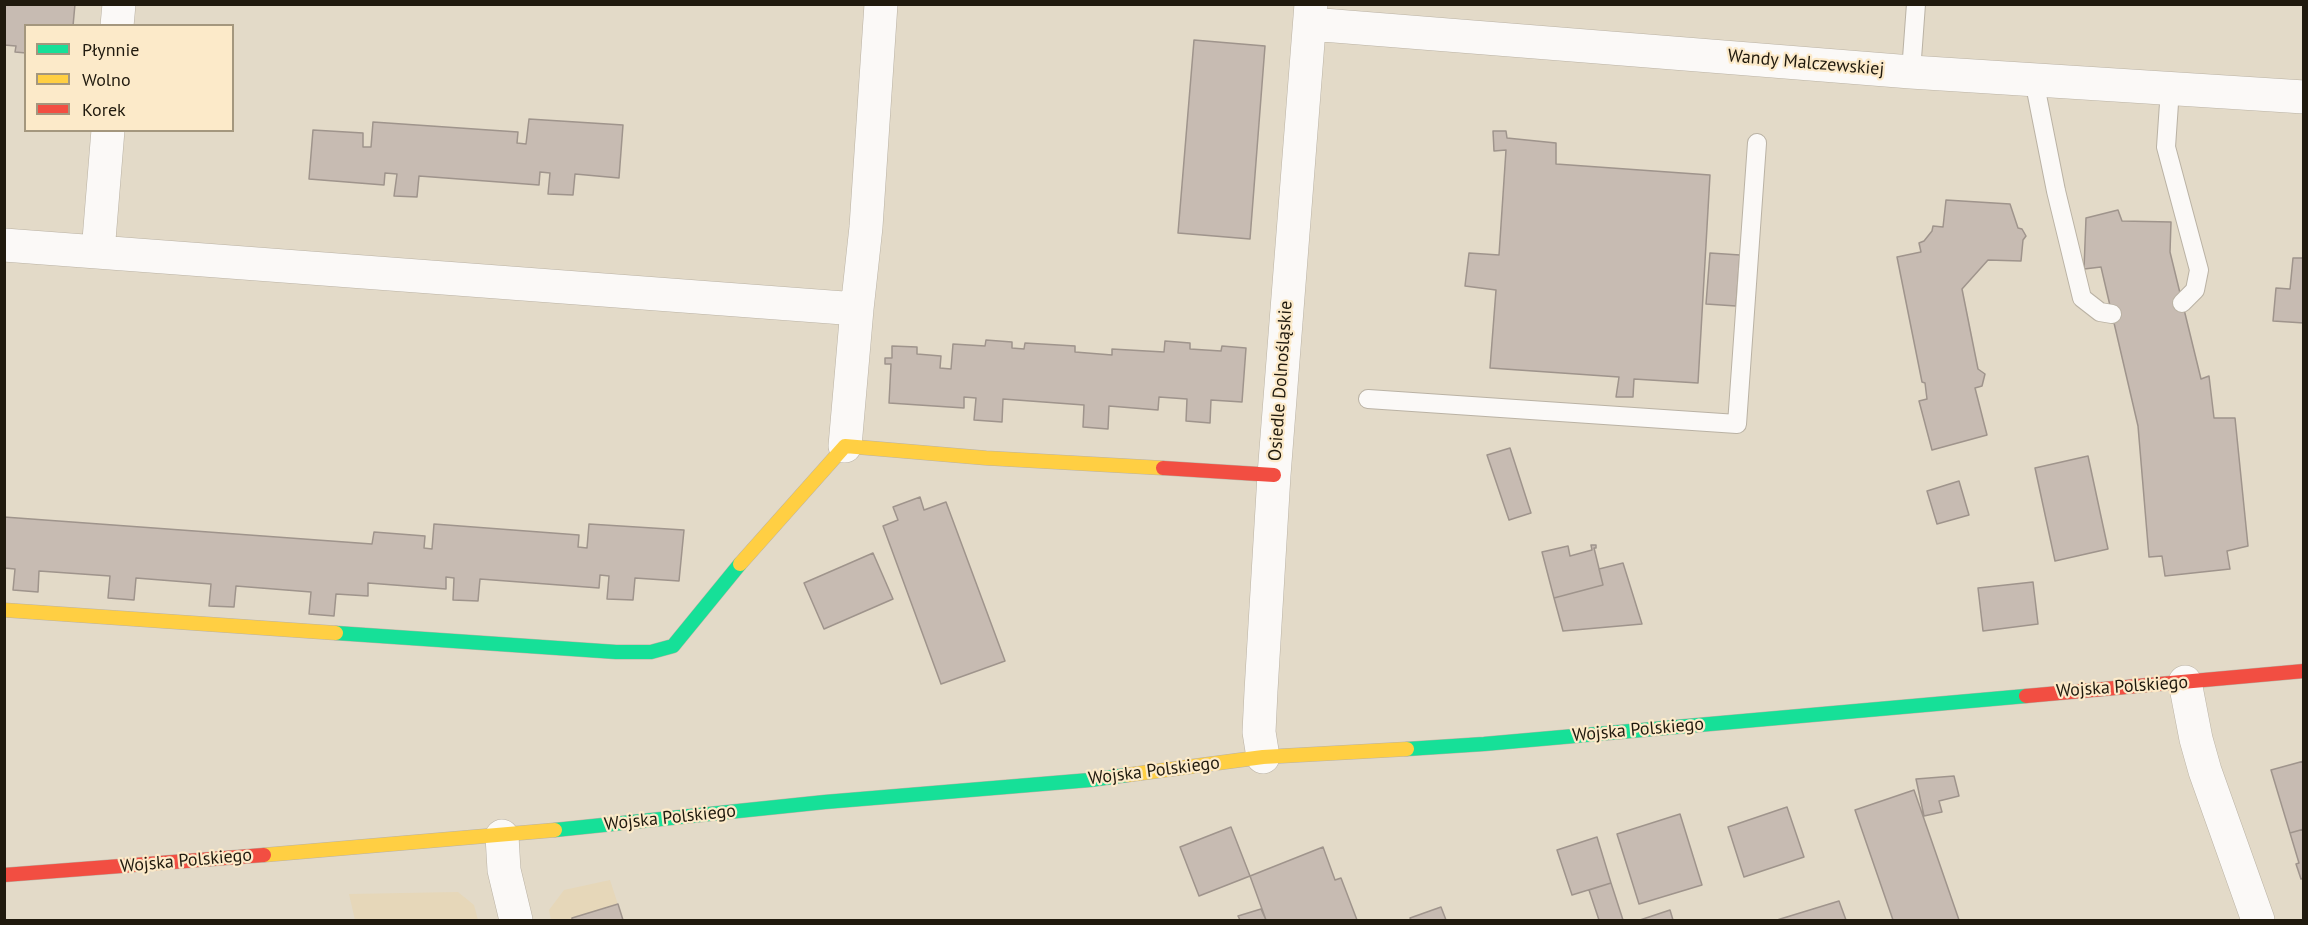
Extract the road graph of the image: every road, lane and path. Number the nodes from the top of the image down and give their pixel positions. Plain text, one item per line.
1 (119, 4) edge
2 (881, 4) edge
3 (1916, 4) edge
4 (1310, 14) edge
5 (117, 24) edge
6 (1911, 72) junction
7 (2034, 80) junction
8 (2170, 89) junction
9 (2304, 97) edge
10 (108, 132) edge
11 (1757, 143) dead end
12 (4, 245) edge
13 (98, 252) junction
14 (2182, 303) dead end
15 (858, 309) junction
16 (2112, 314) dead end
17 (1368, 399) dead end
18 (845, 446) junction
19 (1274, 475) junction
20 (4, 610) edge
21 (2304, 671) edge
22 (2185, 682) junction
23 (1263, 757) junction
24 (502, 836) junction
25 (4, 875) edge
26 (516, 921) edge
27 (2258, 921) edge

1 - 5 street
2 - 15 street
3 - 6 lane
4 - 6 street, Wandy Malczewskiej
4 - 19 street, Osiedle Dolnośląskie
6 - 7 street, Wandy Malczewskiej
7 - 8 street, Wandy Malczewskiej
7 - 16 lane
8 - 9 street, Wandy Malczewskiej
8 - 14 lane
10 - 13 street
11 - 17 lane
12 - 13 street
13 - 15 street
15 - 18 street
18 - 19 street
18 - 20 street
19 - 23 street, Osiedle Dolnośląskie
21 - 22 street, Wojska Polskiego
22 - 23 street, Wojska Polskiego
22 - 27 street
23 - 24 street, Wojska Polskiego
24 - 25 street, Wojska Polskiego
24 - 26 street

